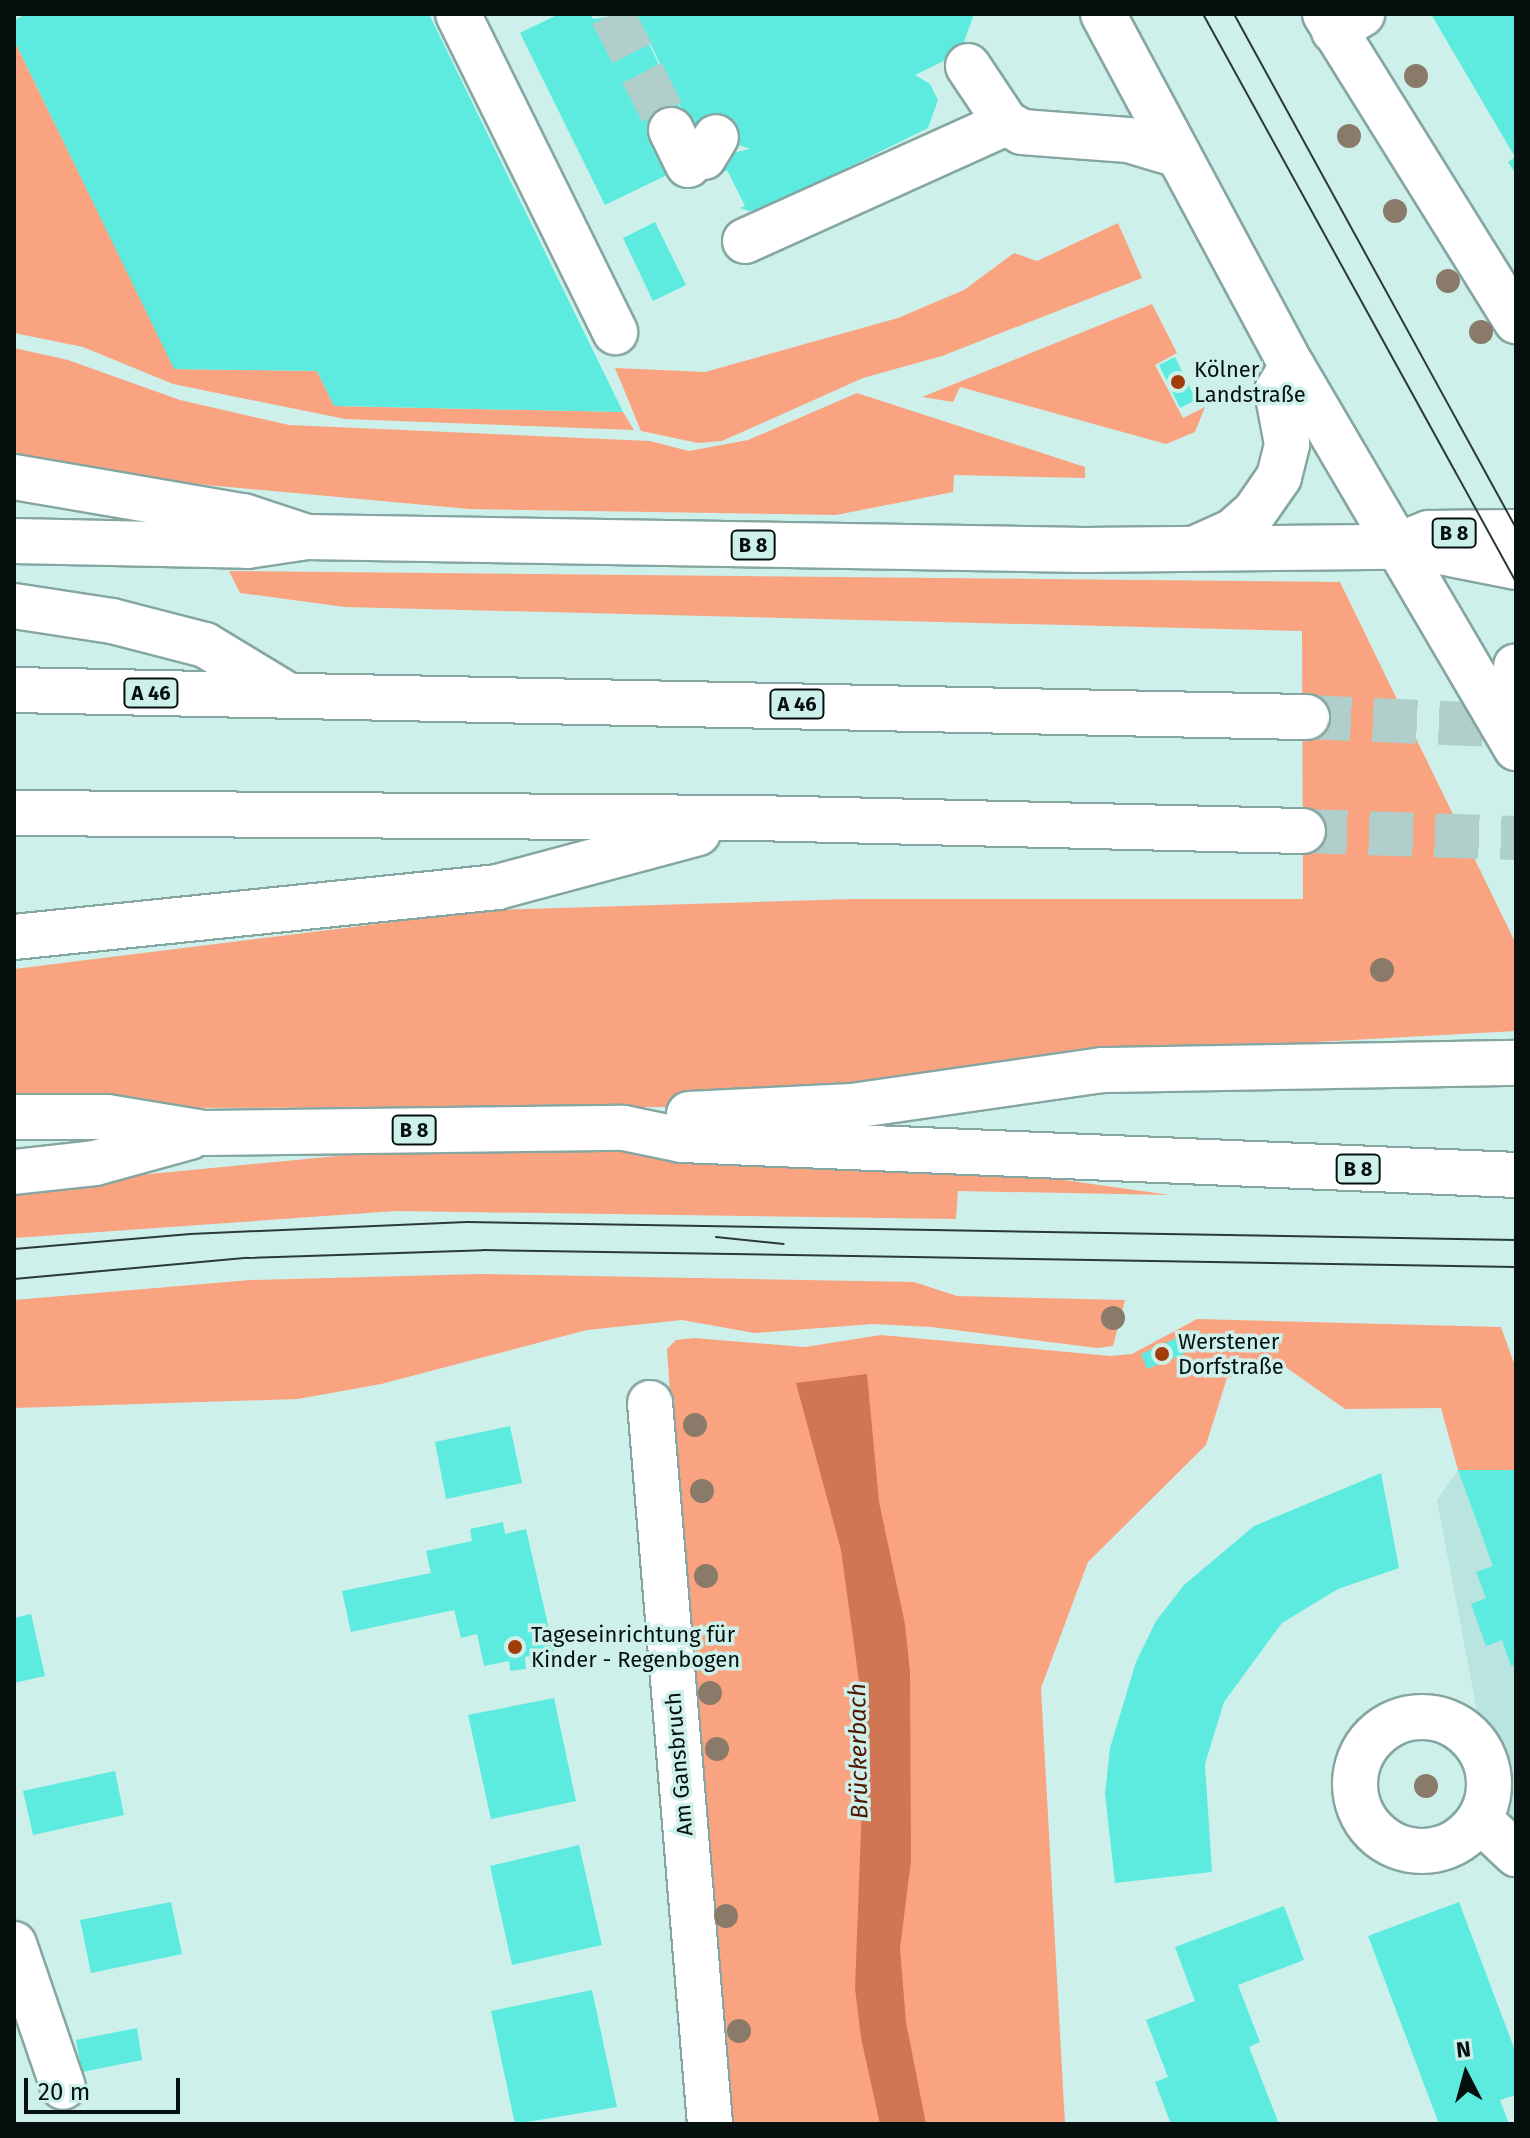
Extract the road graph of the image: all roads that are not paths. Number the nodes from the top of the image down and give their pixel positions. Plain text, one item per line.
1 (458, 14) edge
2 (1103, 14) edge
3 (1340, 20) edge
4 (968, 66) dead end
5 (1006, 123) junction
6 (1175, 154) junction
7 (745, 241) dead end
8 (1516, 321) edge
9 (615, 332) dead end
10 (1292, 366) junction
11 (14, 477) edge
12 (1516, 532) edge
13 (307, 537) junction
14 (27, 541) edge
15 (1200, 546) junction
16 (1394, 547) junction
17 (1516, 567) edge
18 (14, 606) edge
19 (1516, 666) edge
20 (14, 690) edge
21 (288, 695) junction
22 (1307, 717) tunnel mouth
23 (1516, 747) edge
24 (14, 813) edge
25 (754, 818) junction
26 (1303, 831) tunnel mouth
27 (14, 937) edge
28 (1516, 1063) edge
29 (14, 1117) edge
30 (624, 1128) junction
31 (204, 1133) junction
32 (14, 1172) edge
33 (1516, 1175) edge
34 (650, 1403) dead end
35 (1480, 1820) dead end
36 (1516, 1854) edge
37 (14, 1944) edge
38 (63, 2087) dead end
39 (710, 2124) edge

1 - 9 main road
2 - 6 main road
3 - 8 main road
4 - 5 main road
5 - 6 main road
5 - 7 main road
6 - 10 main road
10 - 15 main road
10 - 16 main road
11 - 13 main road, B 8
12 - 16 main road, B 8
13 - 14 main road
13 - 15 main road, B 8
15 - 16 main road, B 8
16 - 17 main road, B 8
16 - 23 main road
18 - 21 main road
19 - 23 main road
20 - 21 main road, A 46
21 - 22 main road, A 46
24 - 25 main road
25 - 26 main road
25 - 27 main road
28 - 30 main road, B 8
29 - 31 main road, B 8
30 - 31 main road, B 8
30 - 33 main road, B 8
31 - 32 main road
34 - 39 main road, Am Gansbruch
35 - 36 main road
37 - 38 main road

